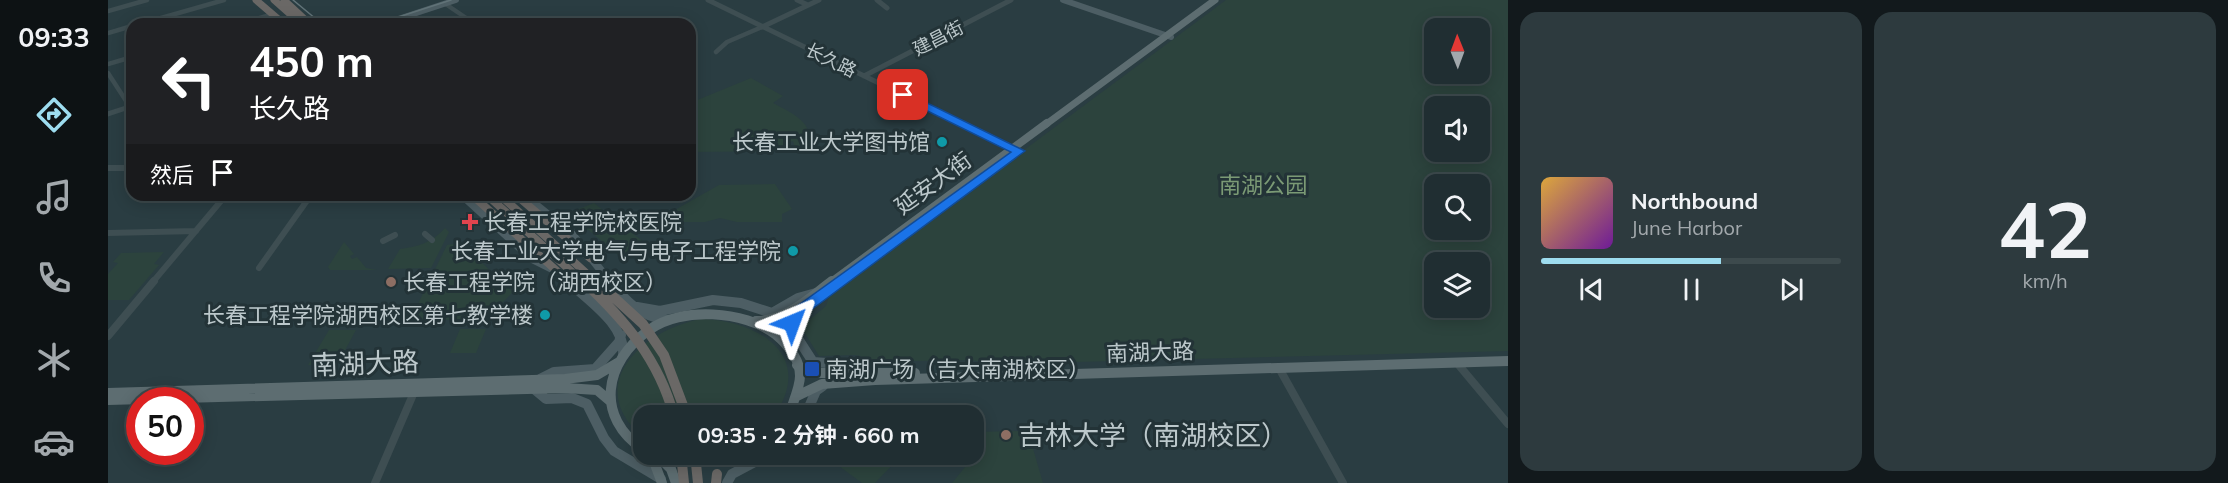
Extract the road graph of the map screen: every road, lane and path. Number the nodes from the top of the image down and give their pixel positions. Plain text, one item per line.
1 (147, 0) edge
2 (224, 0) edge
3 (258, 0) edge
4 (276, 0) edge
5 (284, 0) edge
6 (456, 0) edge
7 (462, 0) edge
8 (708, 0) edge
9 (797, 0) edge
10 (819, 0) edge
11 (876, 0) edge
12 (1011, 0) edge
13 (1065, 0) edge
14 (1215, 0) edge
15 (1220, 0) edge
16 (447, 5) junction
17 (808, 5) junction
18 (887, 8) dead end
19 (108, 11) edge
20 (270, 15) junction
21 (161, 18) edge
22 (260, 18) edge
23 (274, 18) edge
24 (276, 18) edge
25 (284, 18) edge
26 (295, 18) edge
27 (301, 18) edge
28 (303, 18) edge
29 (401, 18) edge
30 (408, 18) edge
31 (466, 18) edge
32 (762, 27) junction
33 (126, 28) edge
34 (108, 33) edge
35 (1168, 36) junction
36 (716, 52) dead end
37 (126, 59) edge
38 (108, 64) edge
39 (108, 73) edge
40 (864, 76) junction
41 (126, 98) edge
42 (126, 109) edge
43 (108, 116) edge
44 (1016, 150) junction
45 (108, 168) edge
46 (126, 168) edge
47 (221, 201) edge
48 (307, 201) edge
49 (469, 201) edge
50 (486, 201) edge
51 (486, 201) edge
52 (507, 201) edge
53 (523, 201) edge
54 (531, 201) edge
55 (196, 231) junction
56 (108, 233) edge
57 (425, 234) dead end
58 (395, 236) dead end
59 (432, 240) dead end
60 (383, 241) dead end
61 (590, 258) junction
62 (259, 268) dead end
63 (558, 272) junction
64 (817, 293) junction
65 (632, 304) junction
66 (795, 316) junction
67 (673, 319) junction
68 (756, 321) junction
69 (621, 334) junction
70 (108, 336) edge
71 (785, 341) junction
72 (1508, 356) edge
73 (621, 358) junction
74 (1508, 362) edge
75 (1456, 363) junction
76 (797, 366) junction
77 (1279, 368) junction
78 (868, 374) junction
79 (830, 383) junction
80 (535, 385) junction
81 (415, 388) junction
82 (108, 393) edge
83 (797, 396) junction
84 (108, 400) edge
85 (610, 401) junction
86 (670, 405) edge
87 (683, 405) edge
88 (793, 405) edge
89 (810, 405) edge
90 (1508, 424) edge
91 (633, 440) edge
92 (657, 465) edge
93 (666, 465) edge
94 (682, 465) edge
95 (696, 465) edge
96 (730, 465) edge
97 (749, 465) edge
98 (718, 481) edge
99 (375, 483) edge
100 (662, 483) edge
101 (676, 483) edge
102 (684, 483) edge
103 (698, 483) edge
104 (1343, 483) edge

1 - 19 street
2 - 21 street
3 - 20 main road
3 - 24 highway
3 - 25 highway
4 - 26 highway
4 - 27 main road
5 - 28 highway
6 - 29 main road
7 - 16 main road
8 - 32 street, 长久路
9 - 17 street
10 - 17 street
11 - 18 street
12 - 40 street, 建昌街
13 - 35 main road
14 - 35 main road, 延安大街
15 - 35 main road, 延安大街
16 - 30 main road
16 - 31 street
17 - 32 street
20 - 22 street
20 - 23 main road
32 - 36 street
32 - 40 street, 长久路
33 - 34 street
35 - 44 main road, 延安大街
37 - 38 street
39 - 41 street
40 - 44 street, 长久路
42 - 43 street
44 - 64 main road, 延安大街
44 - 66 main road, 延安大街
45 - 46 street
47 - 55 street
48 - 62 street
49 - 63 main road
50 - 63 highway
51 - 86 highway
52 - 87 highway
53 - 61 highway
54 - 61 main road
55 - 56 street
55 - 70 street
57 - 59 street
58 - 60 street
61 - 65 main road
63 - 69 main road
64 - 65 main road
64 - 68 main road, 延安大街
65 - 67 main road
66 - 71 main road
66 - 78 main road
67 - 68 main road
67 - 73 main road
68 - 71 main road
69 - 73 main road
69 - 80 main road
71 - 76 main road
72 - 78 main road, 南湖大路
73 - 80 main road, 南湖大路
73 - 85 main road
74 - 75 main road, 南湖大路
75 - 77 main road, 南湖大路
75 - 90 street
76 - 78 main road, 南湖大路
76 - 83 main road
77 - 79 main road, 南湖大路
77 - 104 street
79 - 83 main road, 南湖大路
79 - 89 main road
80 - 81 main road, 南湖大路
80 - 85 main road, 南湖大路
80 - 100 main road
81 - 82 main road, 南湖大路
81 - 84 main road, 南湖大路
81 - 99 street
83 - 88 main road
85 - 91 main road
92 - 100 main road
93 - 101 main road
94 - 102 highway
95 - 103 highway
96 - 98 main road
97 - 98 main road

